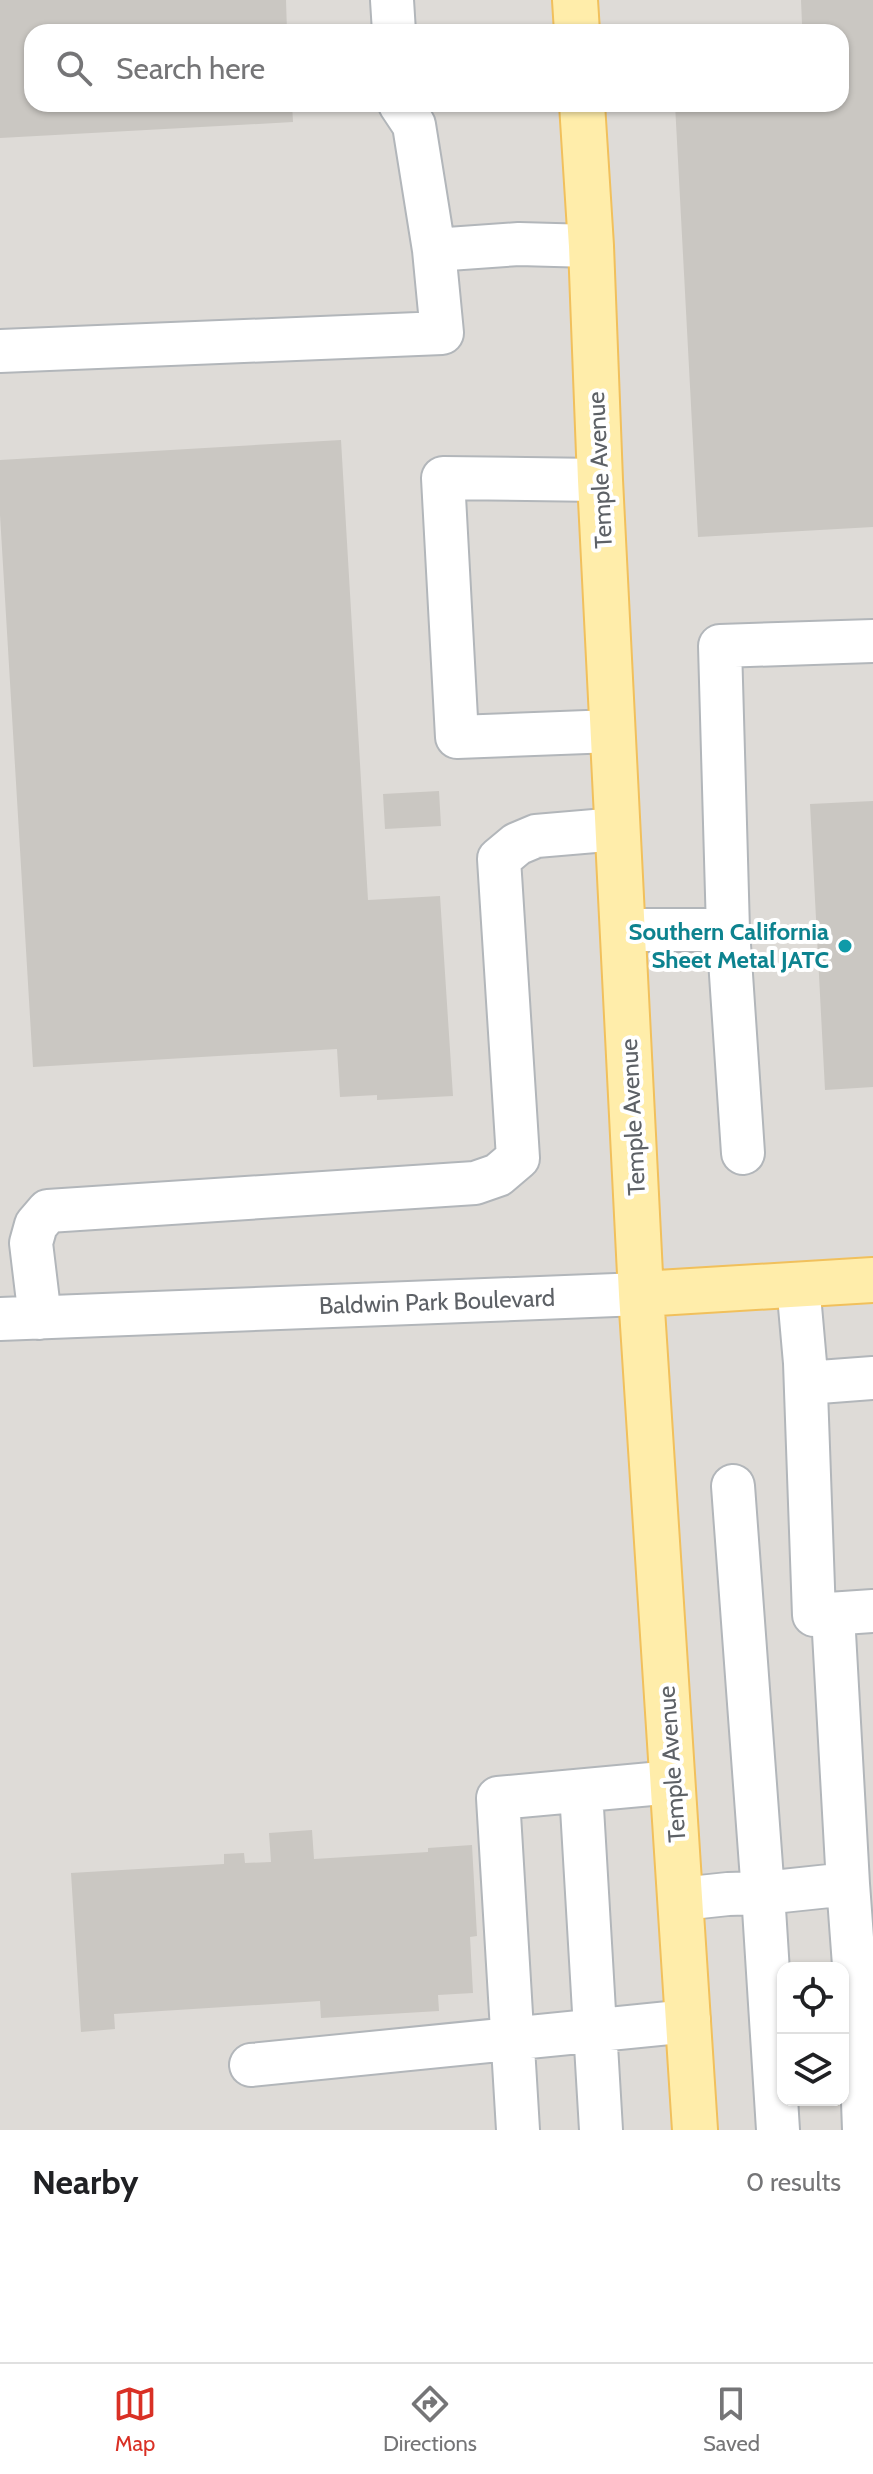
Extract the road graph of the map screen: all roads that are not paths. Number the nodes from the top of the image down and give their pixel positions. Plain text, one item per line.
1 (392, 0) edge
2 (575, 0) edge
3 (394, 24) edge
4 (576, 24) edge
5 (405, 112) edge
6 (583, 112) edge
7 (591, 246) junction
8 (434, 250) junction
9 (0, 351) edge
10 (600, 480) junction
11 (873, 641) edge
12 (613, 731) junction
13 (618, 829) junction
14 (624, 930) junction
15 (728, 930) junction
16 (743, 1153) dead end
17 (873, 1280) edge
18 (798, 1284) junction
19 (641, 1294) junction
20 (20, 1319) edge
21 (873, 1378) edge
22 (806, 1383) junction
23 (733, 1486) dead end
24 (853, 1613) edge
25 (673, 1782) junction
26 (581, 1791) junction
27 (848, 1884) junction
28 (763, 1893) junction
29 (681, 1899) junction
30 (689, 2021) junction
31 (595, 2030) junction
32 (513, 2040) junction
33 (251, 2065) dead end
34 (518, 2130) edge
35 (601, 2130) edge
36 (695, 2130) edge
37 (778, 2130) edge
38 (864, 2130) edge

1 - 3 street
2 - 4 main road
5 - 8 street
6 - 7 main road, Temple Avenue
7 - 8 street
7 - 10 main road, Temple Avenue
8 - 9 street
10 - 12 main road, Temple Avenue
10 - 12 street
11 - 15 street
12 - 13 main road, Temple Avenue
13 - 14 main road, Temple Avenue
13 - 20 street
14 - 15 street
14 - 19 main road, Temple Avenue
15 - 16 street
17 - 18 main road, Baldwin Park Boulevard
18 - 19 main road, Baldwin Park Boulevard
18 - 22 street
19 - 20 street, Baldwin Park Boulevard
19 - 25 main road, Temple Avenue
21 - 22 street
22 - 24 street
23 - 28 street
24 - 27 street
25 - 26 street
25 - 29 main road, Temple Avenue
26 - 31 street
26 - 32 street
27 - 28 street
27 - 38 street
28 - 29 street
28 - 37 street
29 - 30 main road, Temple Avenue
30 - 31 street
30 - 36 main road, Temple Avenue
31 - 32 street
31 - 35 street
32 - 33 street
32 - 34 street

